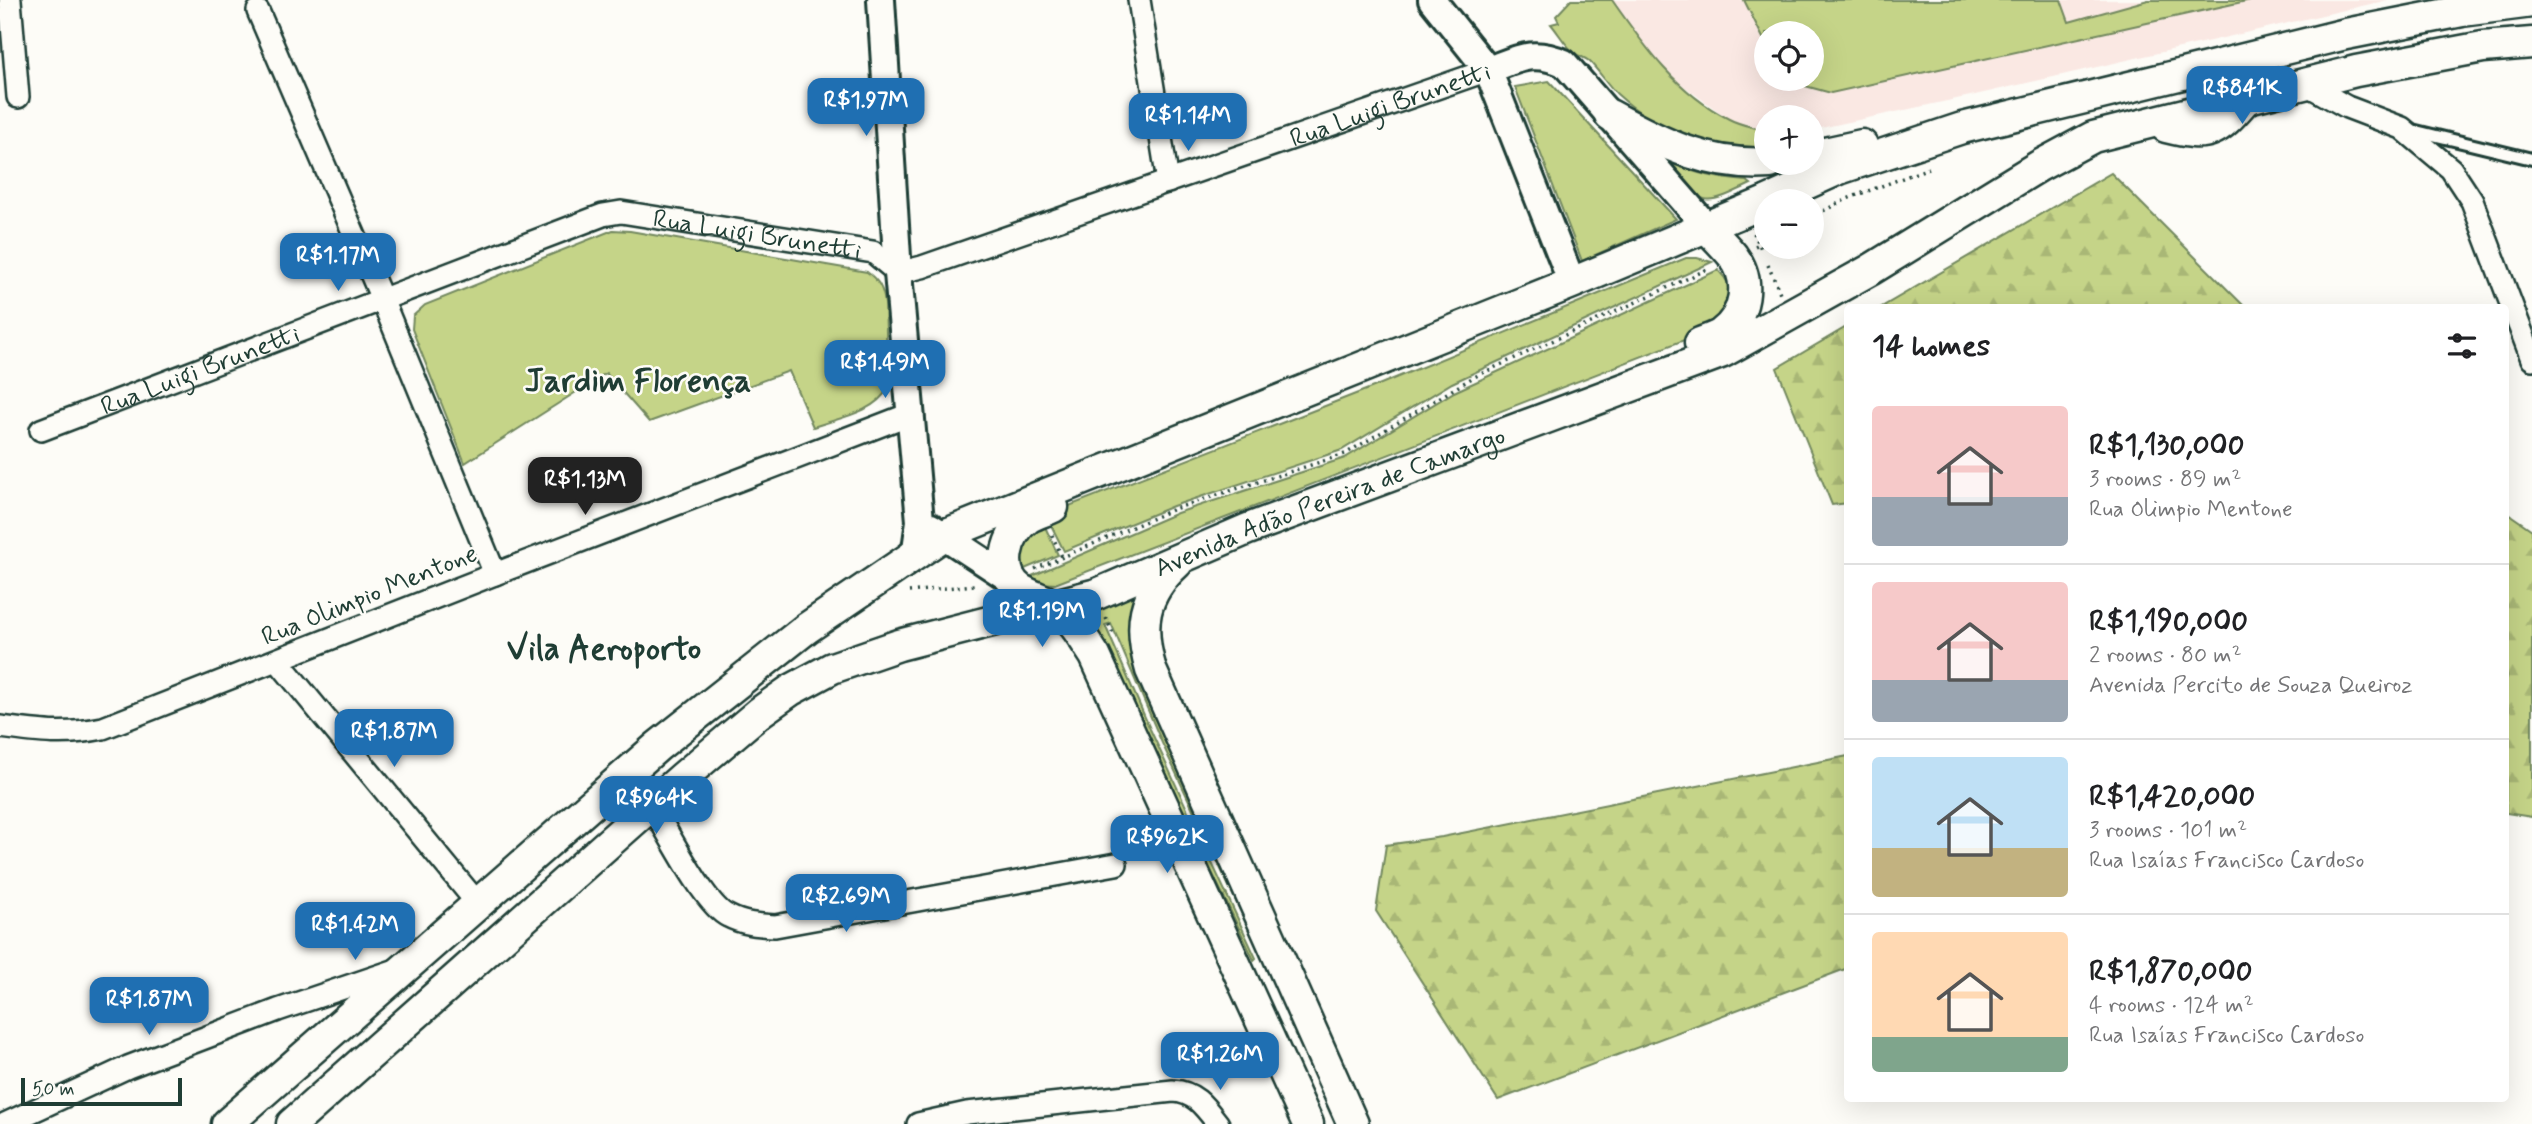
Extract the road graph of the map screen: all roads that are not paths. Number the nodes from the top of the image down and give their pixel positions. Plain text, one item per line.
1 (10, 0) edge
2 (881, 0) edge
3 (1139, 0) edge
4 (1432, 0) edge
5 (2532, 2) edge
6 (258, 11) dead end
7 (2532, 43) edge
8 (1533, 54) junction
9 (1488, 70) junction
10 (2356, 71) junction
11 (2304, 83) junction
12 (18, 97) dead end
13 (1503, 107) junction
14 (2347, 107) junction
15 (1610, 115) junction
16 (1962, 128) junction
17 (2402, 128) junction
18 (1824, 153) edge
19 (2532, 159) edge
20 (1754, 162) edge
21 (1168, 182) junction
22 (1796, 189) edge
23 (1754, 207) edge
24 (1707, 227) junction
25 (1656, 248) junction
26 (1734, 257) junction
27 (898, 274) junction
28 (1572, 283) junction
29 (382, 299) junction
30 (1521, 303) junction
31 (2532, 359) edge
32 (910, 414) junction
33 (41, 430) dead end
34 (1466, 448) junction
35 (932, 528) junction
36 (1189, 552) junction
37 (495, 574) junction
38 (1010, 579) junction
39 (1054, 604) junction
40 (1005, 617) junction
41 (1090, 650) junction
42 (278, 662) junction
43 (0, 727) edge
44 (652, 806) junction
45 (1116, 864) dead end
46 (478, 904) junction
47 (411, 965) junction
48 (313, 998) junction
49 (332, 1032) junction
50 (5, 1124) edge
51 (227, 1124) edge
52 (292, 1124) edge
53 (918, 1124) edge
54 (1218, 1124) edge
55 (1308, 1124) edge
56 (1353, 1124) edge

1 - 12 street
2 - 27 street
3 - 21 street
4 - 9 street
5 - 16 main road
6 - 29 street
7 - 10 main road, Avenida Adão Pereira de Camargo
8 - 9 street, Rua Luigi Brunetti
8 - 13 street
8 - 15 street
9 - 13 street
9 - 21 street, Rua Luigi Brunetti
10 - 11 main road, Avenida Adão Pereira de Camargo
10 - 14 street
11 - 14 street
11 - 34 main road, Avenida Adão Pereira de Camargo
13 - 28 street
14 - 17 street
15 - 20 main road
15 - 24 street
16 - 18 main road
16 - 22 main road
17 - 19 lane
17 - 31 street
21 - 27 street, Rua Luigi Brunetti
23 - 24 main road
24 - 25 main road
24 - 26 main road
25 - 26 main road
25 - 28 main road
26 - 34 main road
27 - 29 street, Rua Luigi Brunetti
27 - 32 street
28 - 30 main road
29 - 33 street, Rua Luigi Brunetti
29 - 37 street
30 - 35 main road
30 - 38 main road
32 - 35 street
32 - 37 street, Rua Olimpio Mentone
34 - 36 main road, Avenida Adão Pereira de Camargo
35 - 38 street
35 - 46 main road
36 - 39 main road, Avenida Adão Pereira de Camargo
36 - 56 main road
37 - 42 street, Rua Olimpio Mentone
38 - 39 main road
39 - 40 main road, Avenida Adão Pereira de Camargo
39 - 41 main road
40 - 41 main road
40 - 44 main road, Avenida Adão Pereira de Camargo
41 - 55 main road
42 - 43 street, Rua Olimpio Mentone
42 - 46 street
44 - 45 street
44 - 52 main road, Avenida Adão Pereira de Camargo
46 - 47 main road
47 - 48 street
47 - 49 main road
48 - 49 street
48 - 50 street
49 - 51 main road
53 - 54 street

